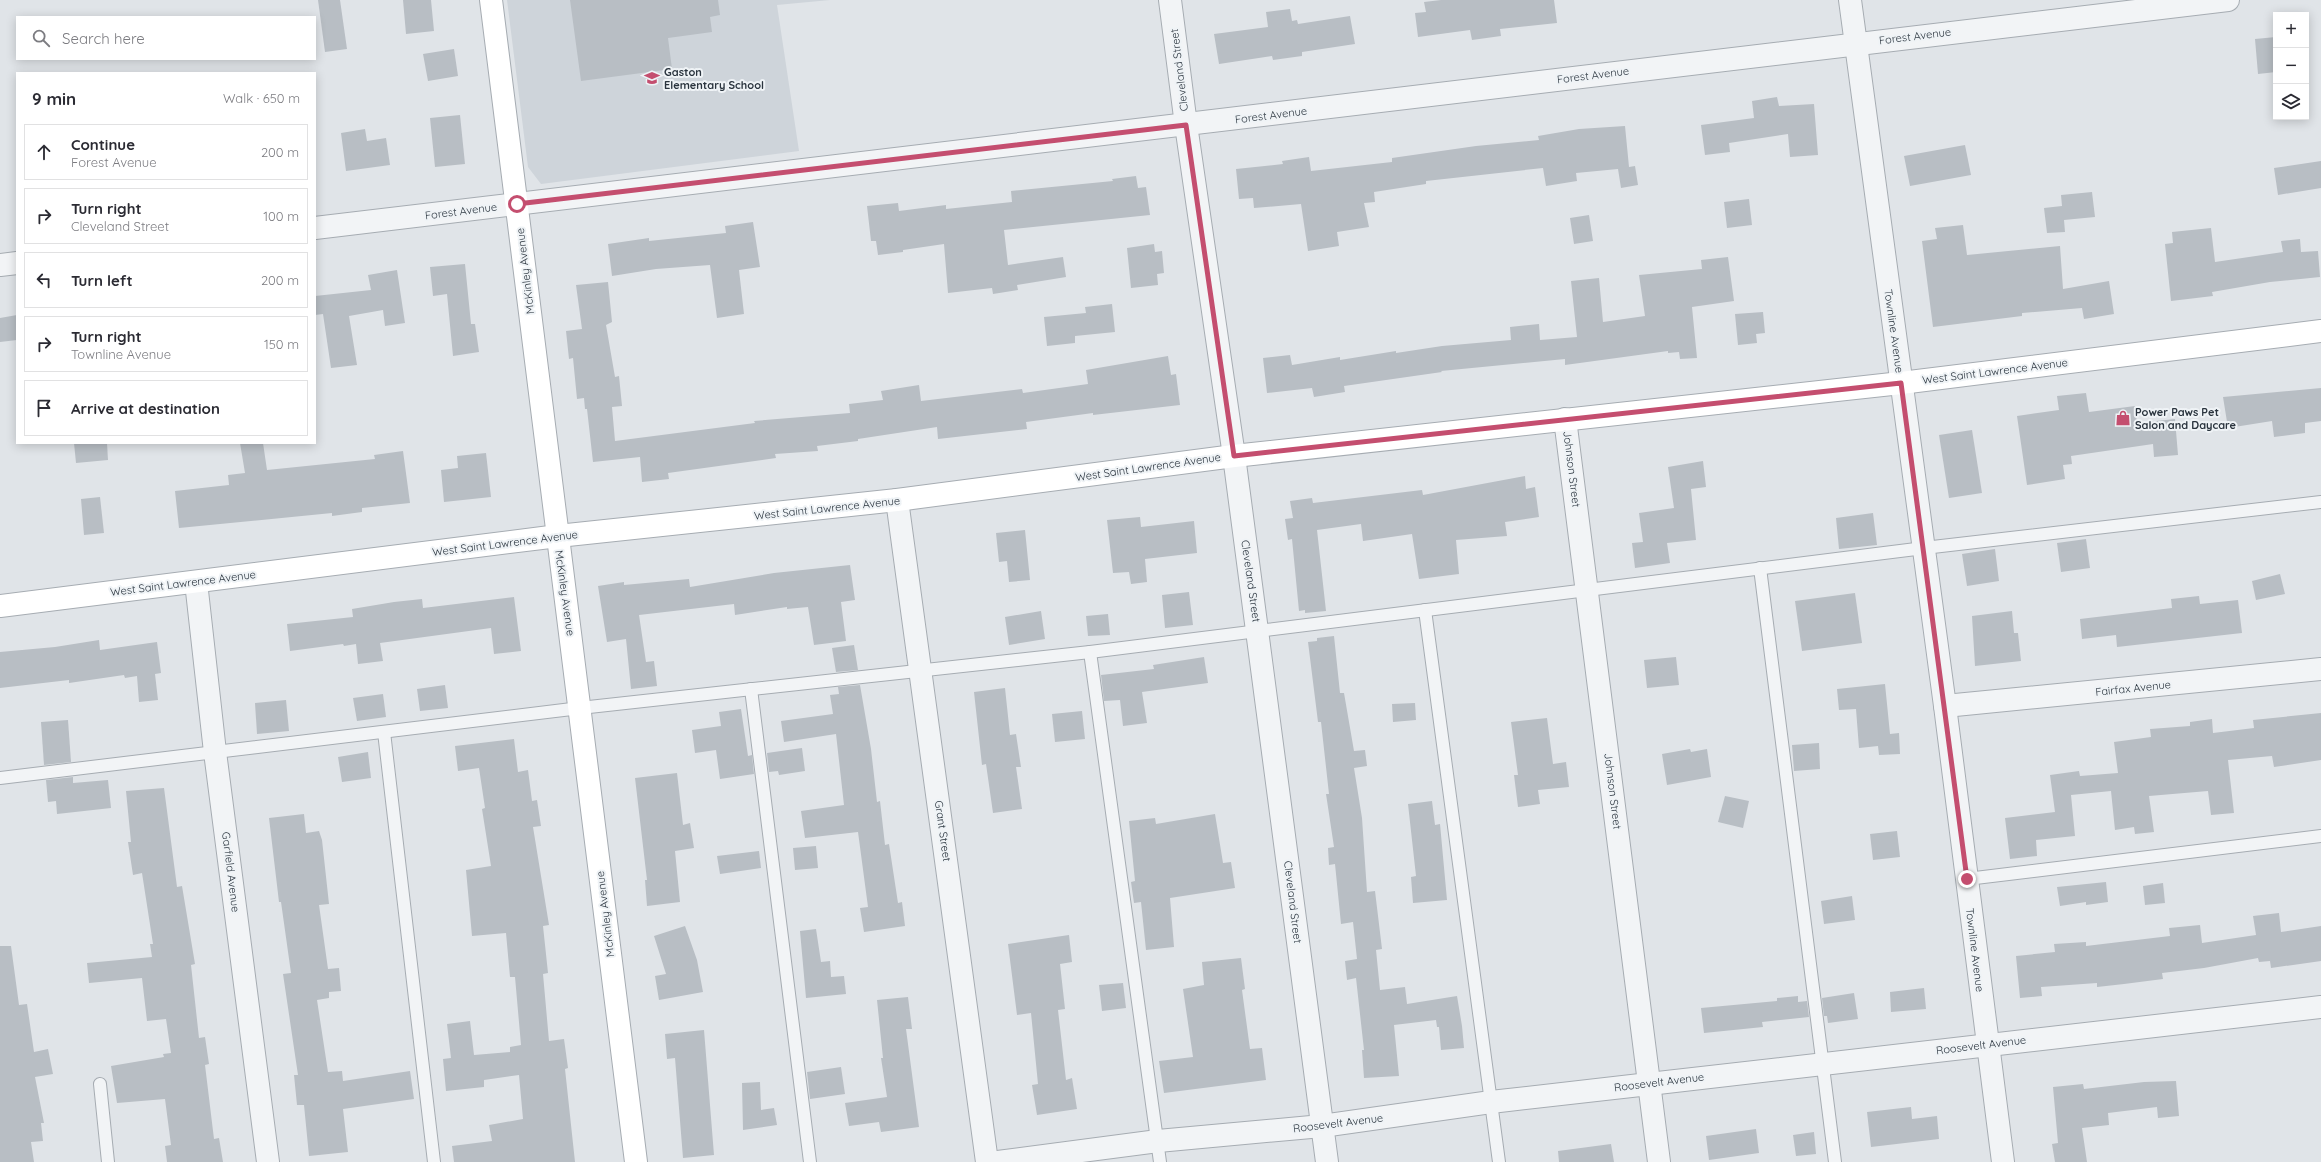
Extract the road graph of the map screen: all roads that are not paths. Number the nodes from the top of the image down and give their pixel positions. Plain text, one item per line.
1 (491, 0) edge
2 (1170, 0) edge
3 (1850, 0) edge
4 (2228, 0) edge
5 (1856, 43) junction
6 (1186, 125) junction
7 (517, 204) junction
8 (316, 228) edge
9 (16, 263) edge
10 (0, 265) edge
11 (2321, 331) edge
12 (1901, 383) junction
13 (1565, 419) junction
14 (1234, 456) junction
15 (897, 500) junction
16 (2321, 502) edge
17 (558, 536) junction
18 (1924, 548) junction
19 (1760, 568) junction
20 (196, 582) junction
21 (1588, 589) junction
22 (0, 606) edge
23 (1425, 610) junction
24 (1257, 630) junction
25 (1090, 652) junction
26 (2321, 669) edge
27 (921, 671) junction
28 (751, 689) junction
29 (1945, 706) junction
30 (580, 708) junction
31 (384, 732) junction
32 (215, 752) junction
33 (0, 778) edge
34 (2321, 836) edge
35 (1967, 879) junction
36 (2321, 1007) edge
37 (1987, 1044) junction
38 (1822, 1064) junction
39 (100, 1084) dead end
40 (1649, 1084) junction
41 (1491, 1102) junction
42 (1322, 1126) junction
43 (1159, 1152) edge
44 (108, 1162) edge
45 (268, 1162) edge
46 (434, 1162) edge
47 (636, 1162) edge
48 (810, 1162) edge
49 (987, 1162) edge
50 (998, 1162) edge
51 (1327, 1162) edge
52 (1498, 1162) edge
53 (1659, 1162) edge
54 (1835, 1162) edge
55 (2002, 1162) edge

1 - 7 street, McKinley Avenue
2 - 6 street, Cleveland Street
3 - 5 street, Townline Avenue
4 - 5 street, Forest Avenue
5 - 6 street, Forest Avenue
5 - 12 street, Townline Avenue
6 - 7 street, Forest Avenue
6 - 14 street, Cleveland Street
7 - 8 street, Forest Avenue
7 - 17 street, McKinley Avenue
9 - 10 street
11 - 12 street, West Saint Lawrence Avenue
12 - 13 street, West Saint Lawrence Avenue
12 - 18 street, Townline Avenue
13 - 14 street, West Saint Lawrence Avenue
13 - 21 street, Johnson Street
14 - 15 street, West Saint Lawrence Avenue
14 - 24 street, Cleveland Street
15 - 17 street, West Saint Lawrence Avenue
15 - 27 street, Grant Street
16 - 18 lane
17 - 20 street, West Saint Lawrence Avenue
17 - 30 street, McKinley Avenue
18 - 19 lane
18 - 29 street, Townline Avenue
19 - 21 lane
19 - 38 lane
20 - 22 street, West Saint Lawrence Avenue
20 - 32 street, Garfield Avenue
21 - 23 lane
21 - 40 street, Johnson Street
23 - 24 lane
23 - 41 lane
24 - 25 lane
24 - 42 street, Cleveland Street
25 - 27 lane
25 - 43 lane
26 - 29 street, Fairfax Avenue
27 - 28 lane
27 - 49 street, Grant Street
28 - 30 lane
28 - 48 lane
29 - 35 street, Townline Avenue
30 - 31 lane
30 - 47 street, McKinley Avenue
31 - 32 lane
31 - 46 lane
32 - 33 lane
32 - 45 street, Garfield Avenue
34 - 35 lane
35 - 37 street, Townline Avenue
36 - 37 street, Roosevelt Avenue
37 - 38 street, Roosevelt Avenue
37 - 55 street, Townline Avenue
38 - 40 street, Roosevelt Avenue
38 - 54 lane
39 - 44 lane
40 - 41 street, Roosevelt Avenue
40 - 53 street, Johnson Street
41 - 42 street, Roosevelt Avenue
41 - 52 lane
42 - 43 street, Roosevelt Avenue
42 - 51 street, Cleveland Street
43 - 50 street, Roosevelt Avenue

